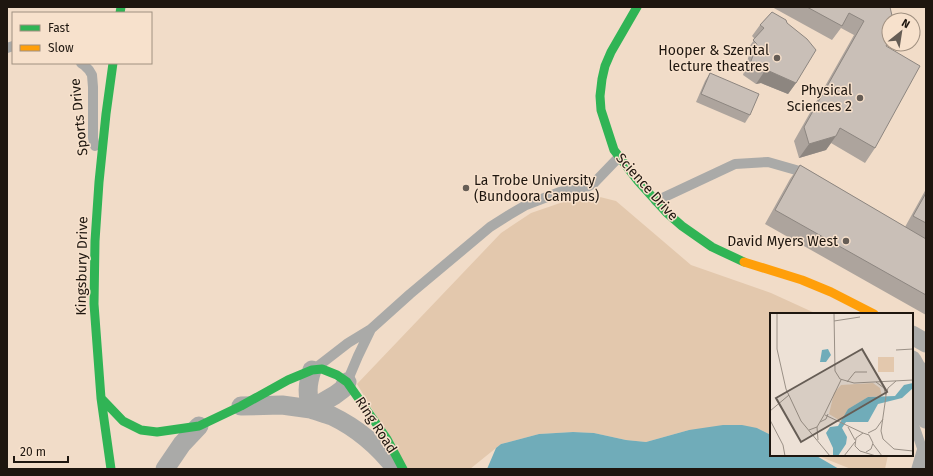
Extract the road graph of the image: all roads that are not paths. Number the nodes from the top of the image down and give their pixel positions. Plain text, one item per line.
1 (637, 7) edge
2 (82, 64) edge
3 (113, 64) edge
4 (619, 157) junction
5 (100, 172) junction
6 (815, 181) edge
7 (656, 201) junction
8 (862, 307) junction
9 (869, 313) edge
10 (872, 313) edge
11 (371, 329) junction
12 (913, 336) edge
13 (926, 343) edge
14 (913, 361) edge
15 (312, 370) junction
16 (924, 375) edge
17 (347, 382) junction
18 (101, 398) junction
19 (241, 406) junction
20 (311, 409) junction
21 (926, 419) edge
22 (913, 422) edge
23 (199, 426) junction
24 (924, 459) edge
25 (111, 469) edge
26 (165, 469) edge
27 (396, 469) edge
28 (403, 469) edge

1 - 4 street, Science Drive
2 - 5 lane, Sports Drive
3 - 5 street, Kingsbury Drive
4 - 7 street, Science Drive
4 - 11 lane
5 - 18 street, Kingsbury Drive
6 - 7 lane
7 - 8 street, Science Drive
8 - 9 street, Science Drive
8 - 10 street, Science Drive
11 - 15 lane
11 - 17 lane
12 - 13 street
14 - 16 street
15 - 17 street, Ring Road
15 - 19 street, Ring Road
15 - 20 street
16 - 21 street
17 - 20 street, Ring Road
17 - 28 street, Ring Road
18 - 23 street, Ring Road
18 - 25 street, Kingsbury Drive
19 - 20 street, Ring Road
19 - 23 street, Ring Road
20 - 27 street, Ring Road
22 - 24 lane
23 - 26 street, Ring Road

